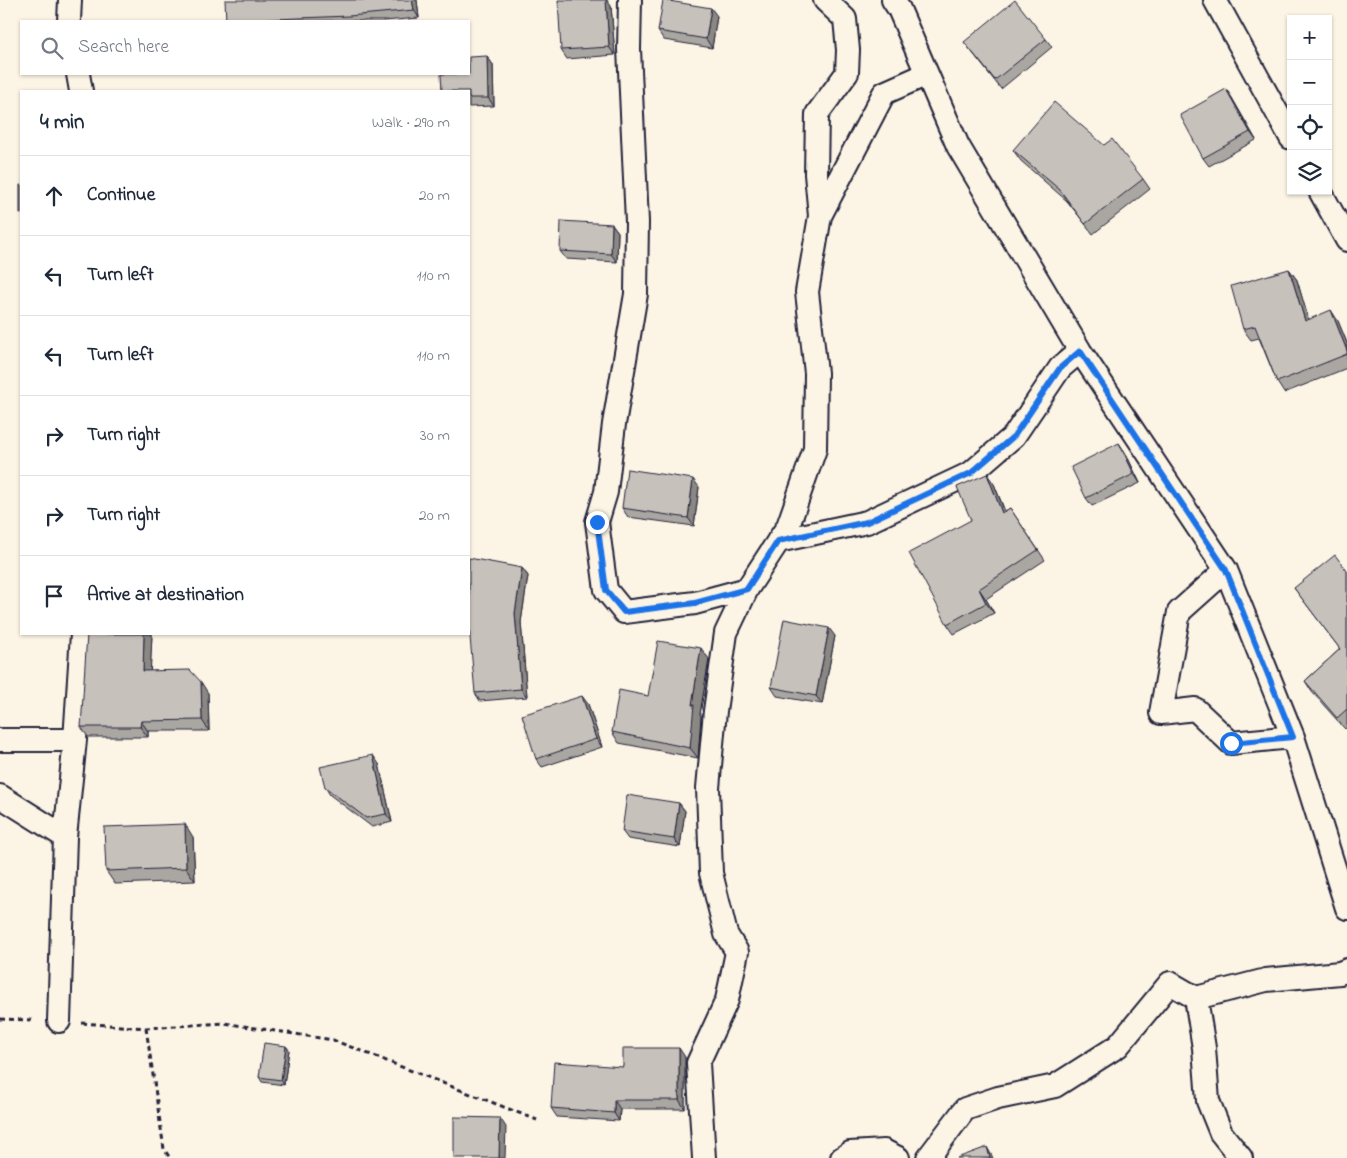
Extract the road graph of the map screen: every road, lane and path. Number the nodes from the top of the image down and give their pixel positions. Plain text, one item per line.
1 (70, 0) edge
2 (630, 0) edge
3 (825, 0) edge
4 (893, 0) edge
5 (1215, 0) edge
6 (69, 20) edge
7 (927, 74) junction
8 (78, 75) edge
9 (81, 90) edge
10 (1287, 131) edge
11 (1332, 200) edge
12 (820, 216) junction
13 (1347, 240) edge
14 (1080, 351) junction
15 (778, 541) junction
16 (1226, 570) junction
17 (747, 589) junction
18 (82, 635) edge
19 (1293, 737) junction
20 (0, 740) edge
21 (75, 740) junction
22 (0, 796) edge
23 (65, 837) junction
24 (1347, 908) edge
25 (1347, 970) edge
26 (1196, 998) junction
27 (0, 1019) edge
28 (59, 1021) junction
29 (146, 1028) junction
30 (537, 1120) dead end
31 (170, 1158) edge
32 (704, 1158) edge
33 (842, 1158) edge
34 (898, 1158) edge
35 (928, 1158) edge
36 (1241, 1158) edge

1 - 6 street
2 - 17 street
3 - 12 street
4 - 7 street
5 - 10 street
7 - 12 street
7 - 14 street
8 - 9 street
11 - 13 street
12 - 15 street
14 - 15 street
14 - 16 street
15 - 17 street
16 - 19 street
16 - 19 street
17 - 32 street
18 - 21 street
19 - 24 street
20 - 21 street
21 - 23 street
22 - 23 street
23 - 28 street
25 - 26 street
26 - 35 street
26 - 36 street
27 - 28 path
28 - 29 path
29 - 30 path
29 - 31 path
33 - 34 street

